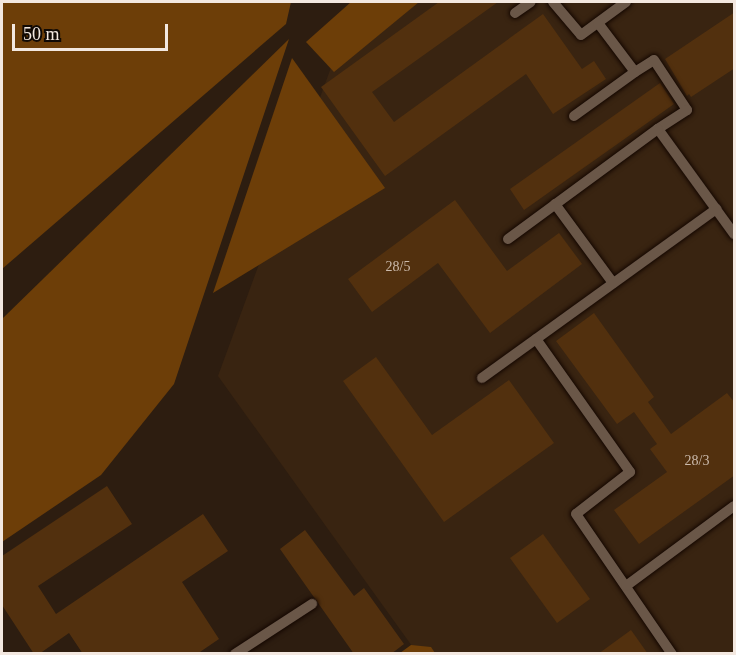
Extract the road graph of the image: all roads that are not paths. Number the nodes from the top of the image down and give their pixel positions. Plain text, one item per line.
1 (531, 2) edge
2 (553, 2) edge
3 (626, 2) edge
4 (515, 13) dead end
5 (598, 22) junction
6 (635, 72) junction
7 (574, 116) dead end
8 (658, 129) junction
9 (555, 204) junction
10 (716, 209) junction
11 (735, 234) edge
12 (508, 239) dead end
13 (613, 283) junction
14 (536, 339) junction
15 (482, 378) dead end
16 (735, 506) edge
17 (626, 586) junction
18 (312, 604) dead end
19 (235, 654) edge
20 (672, 654) edge

1 - 4 lane
2 - 5 lane
3 - 5 lane
5 - 6 lane
6 - 7 lane
6 - 8 lane
8 - 9 lane
8 - 10 lane
9 - 12 lane
9 - 13 lane
10 - 11 lane
10 - 13 lane
13 - 14 lane
14 - 15 lane
14 - 17 lane
16 - 17 lane
17 - 20 lane
18 - 19 lane

